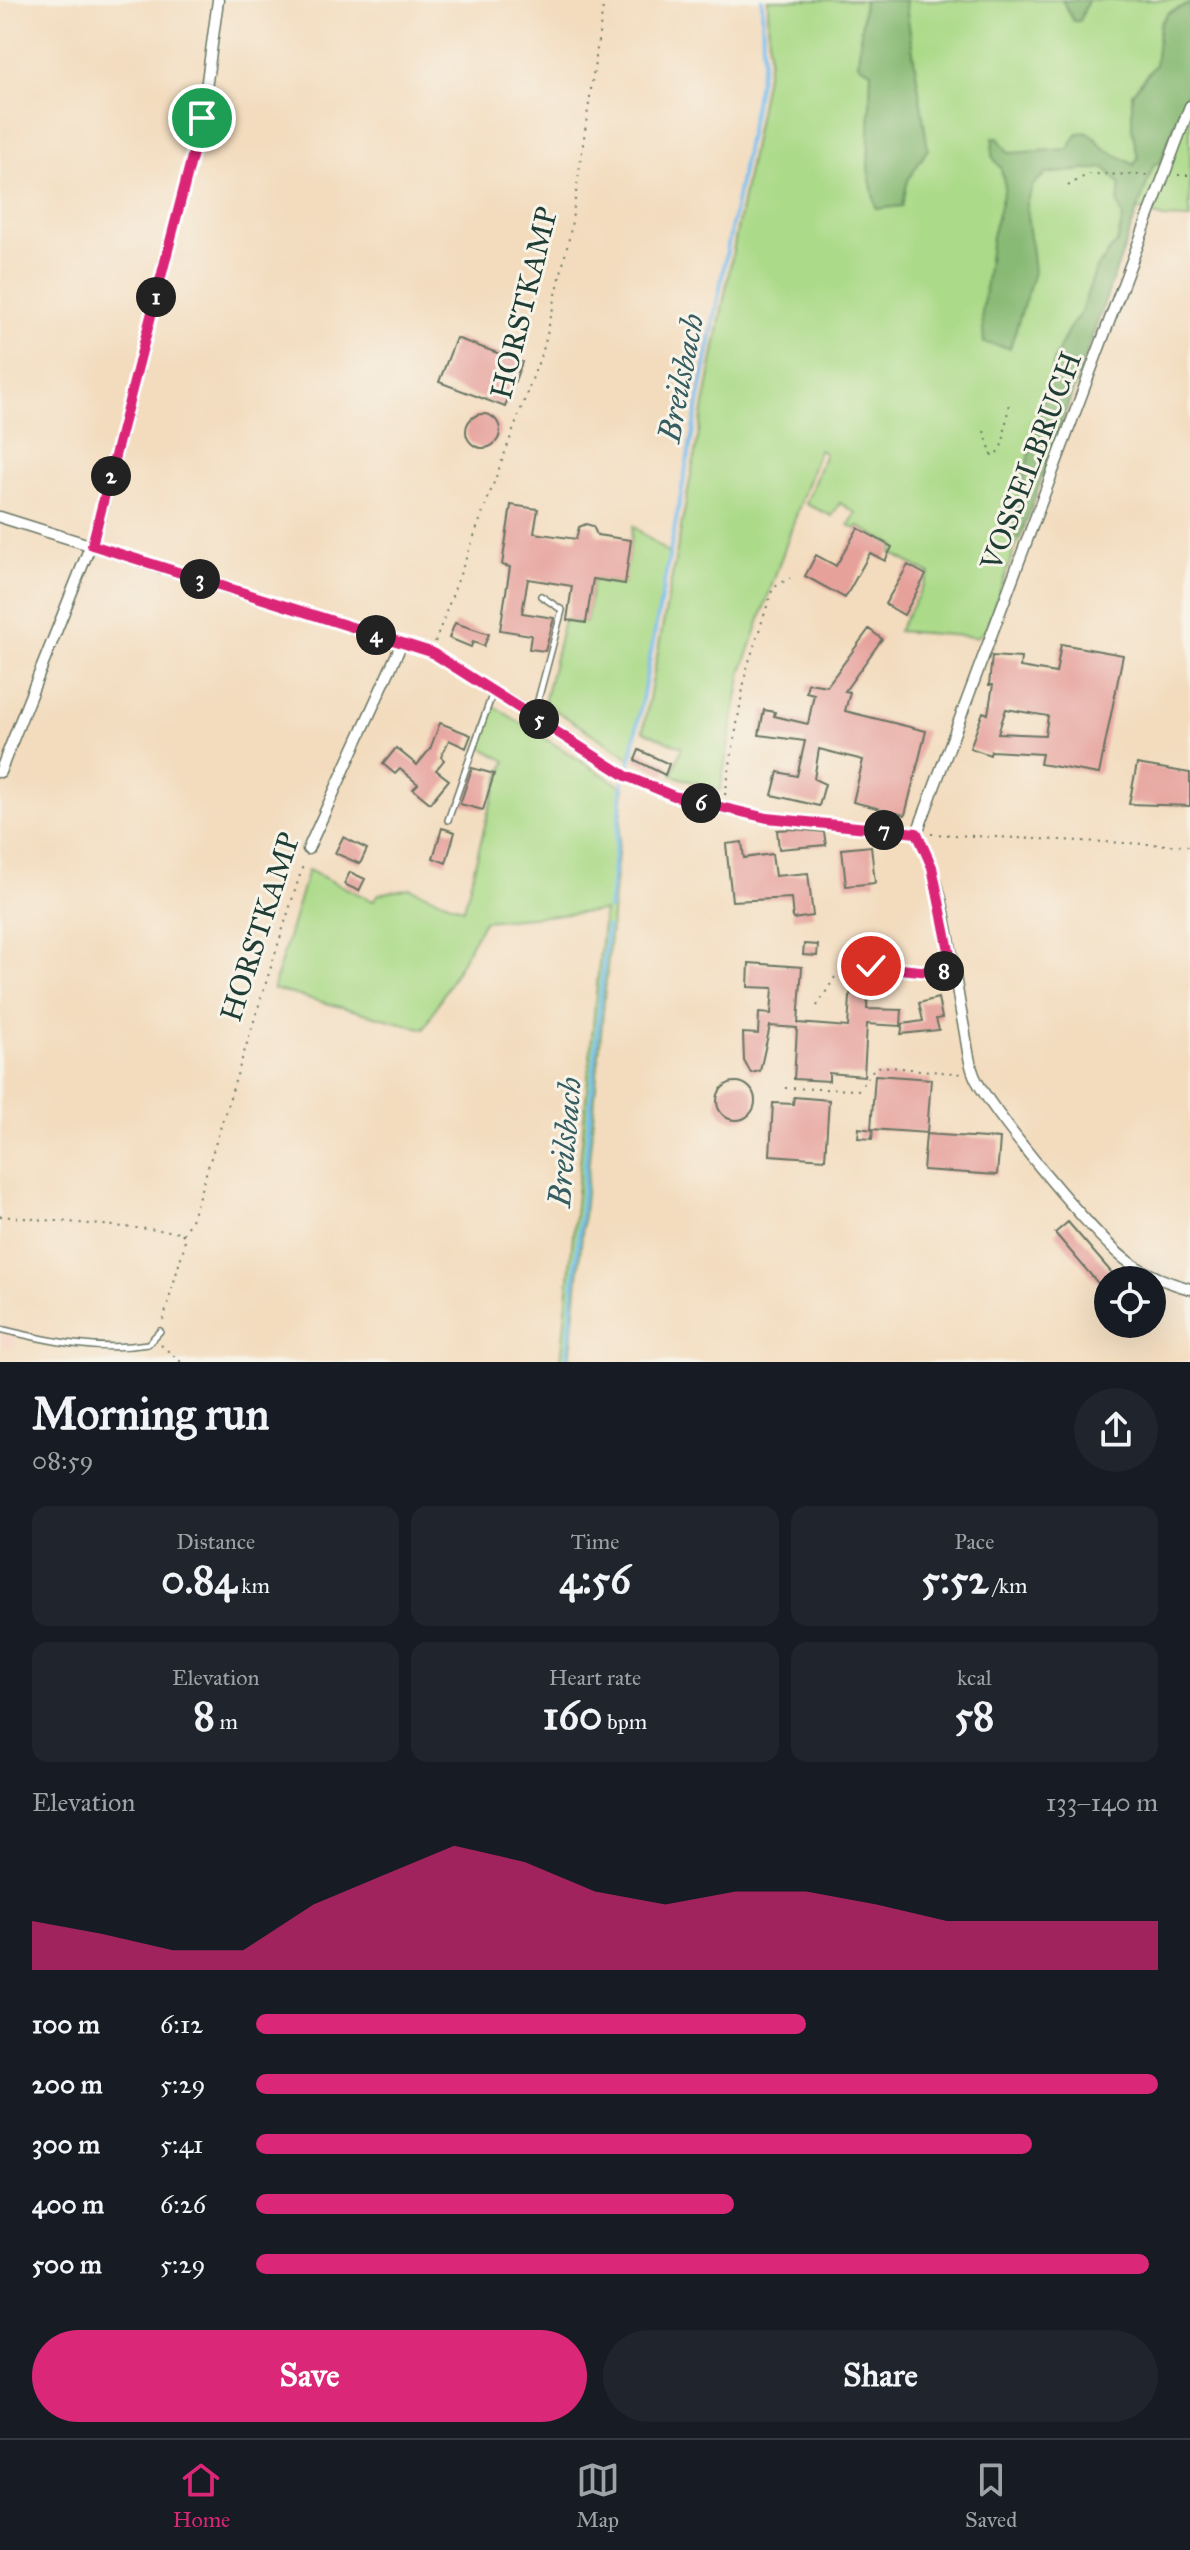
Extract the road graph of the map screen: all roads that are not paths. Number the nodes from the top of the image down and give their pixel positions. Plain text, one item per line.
1 (218, 0) edge
2 (1190, 106) edge
3 (0, 517) edge
4 (92, 545) junction
5 (541, 596) dead end
6 (402, 643) junction
7 (493, 691) junction
8 (534, 715) junction
9 (0, 772) edge
10 (448, 820) dead end
11 (917, 833) junction
12 (308, 849) road end
13 (1190, 1289) edge
14 (0, 1329) edge
15 (160, 1331) road end

1 - 4 street
2 - 11 street, VOSSELBRUCH
3 - 4 street
4 - 6 street
4 - 9 street
5 - 8 lane
6 - 7 street
6 - 12 street, HORSTKAMP
7 - 8 street
7 - 10 lane
8 - 11 street
11 - 13 street
14 - 15 lane

